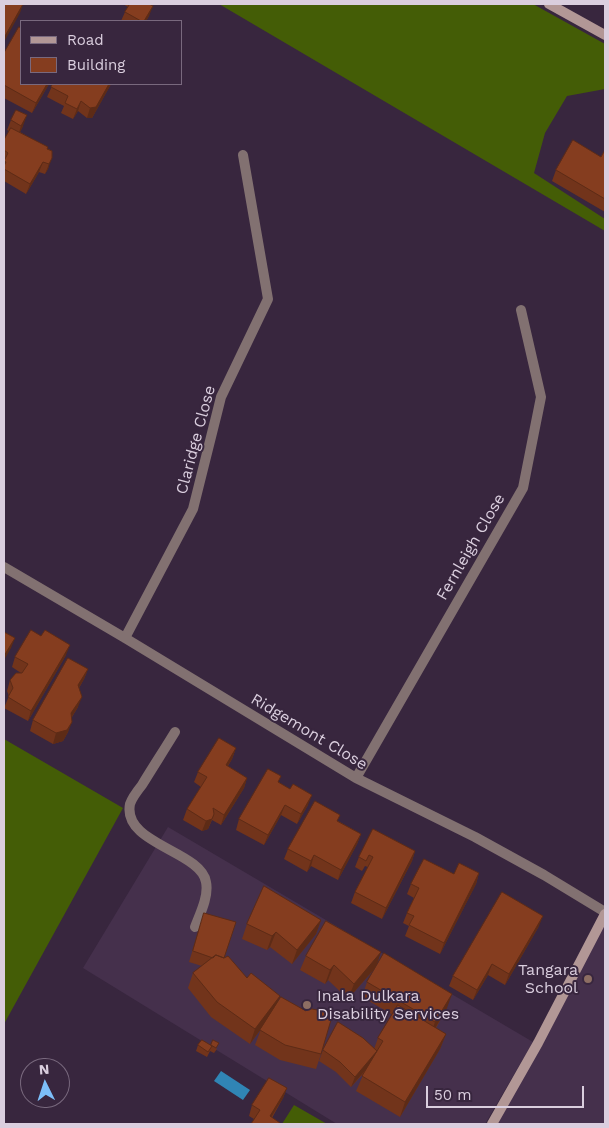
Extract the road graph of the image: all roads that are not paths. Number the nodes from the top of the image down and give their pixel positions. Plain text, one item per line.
1 (549, 4) edge
2 (605, 35) edge
3 (243, 155) dead end
4 (520, 310) dead end
5 (4, 568) edge
6 (125, 638) junction
7 (175, 732) dead end
8 (356, 778) junction
9 (605, 913) edge
10 (195, 927) dead end
11 (492, 1124) edge

1 - 2 street
3 - 6 street, Claridge Close
4 - 8 street, Fernleigh Close
5 - 6 street, Ridgemont Close
6 - 8 street, Ridgemont Close
7 - 10 street
8 - 9 street, Ridgemont Close
9 - 11 street

